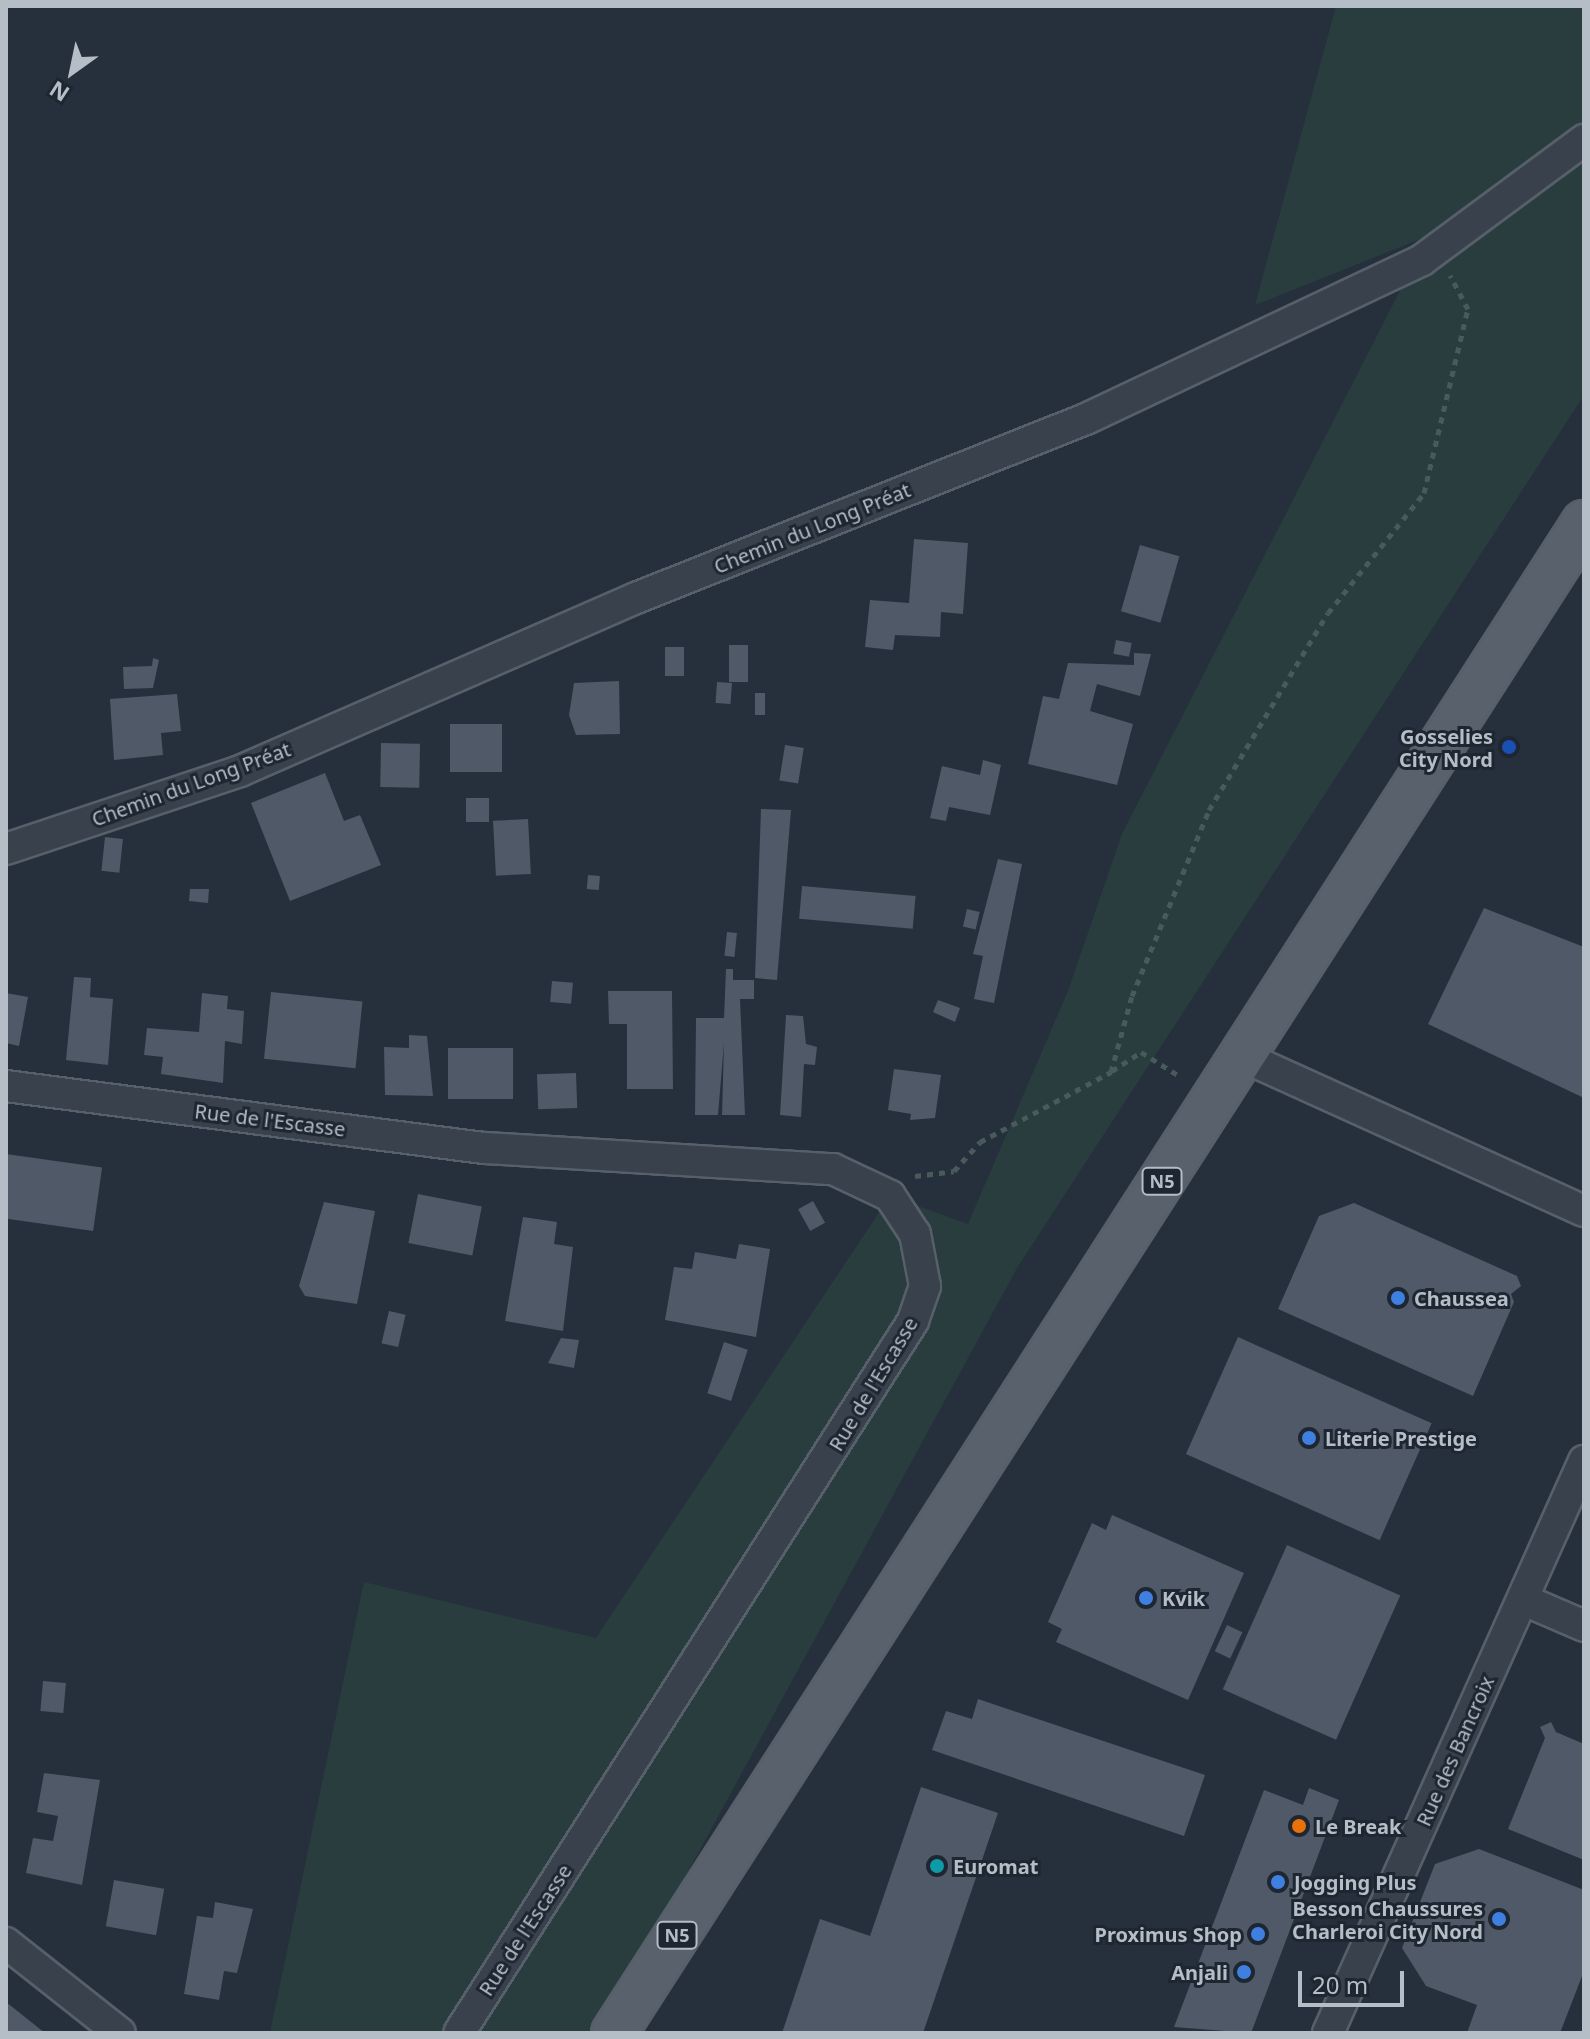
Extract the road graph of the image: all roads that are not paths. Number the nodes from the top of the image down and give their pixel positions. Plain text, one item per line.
1 (1584, 140) edge
2 (1584, 523) edge
3 (6, 849) edge
4 (1242, 1056) junction
5 (6, 1086) edge
6 (1584, 1211) edge
7 (1584, 1461) edge
8 (1524, 1600) junction
9 (1584, 1626) edge
10 (6, 1943) edge
11 (620, 2029) edge
12 (120, 2033) edge
13 (459, 2033) edge
14 (1328, 2033) edge

1 - 3 street, Chemin du Long Préat
2 - 4 main road, N5
4 - 6 street
4 - 11 main road, N5
5 - 13 street, Rue de l'Escasse
7 - 8 street, Rue des Bancroix
8 - 9 street
8 - 14 street, Rue des Bancroix
10 - 12 street

